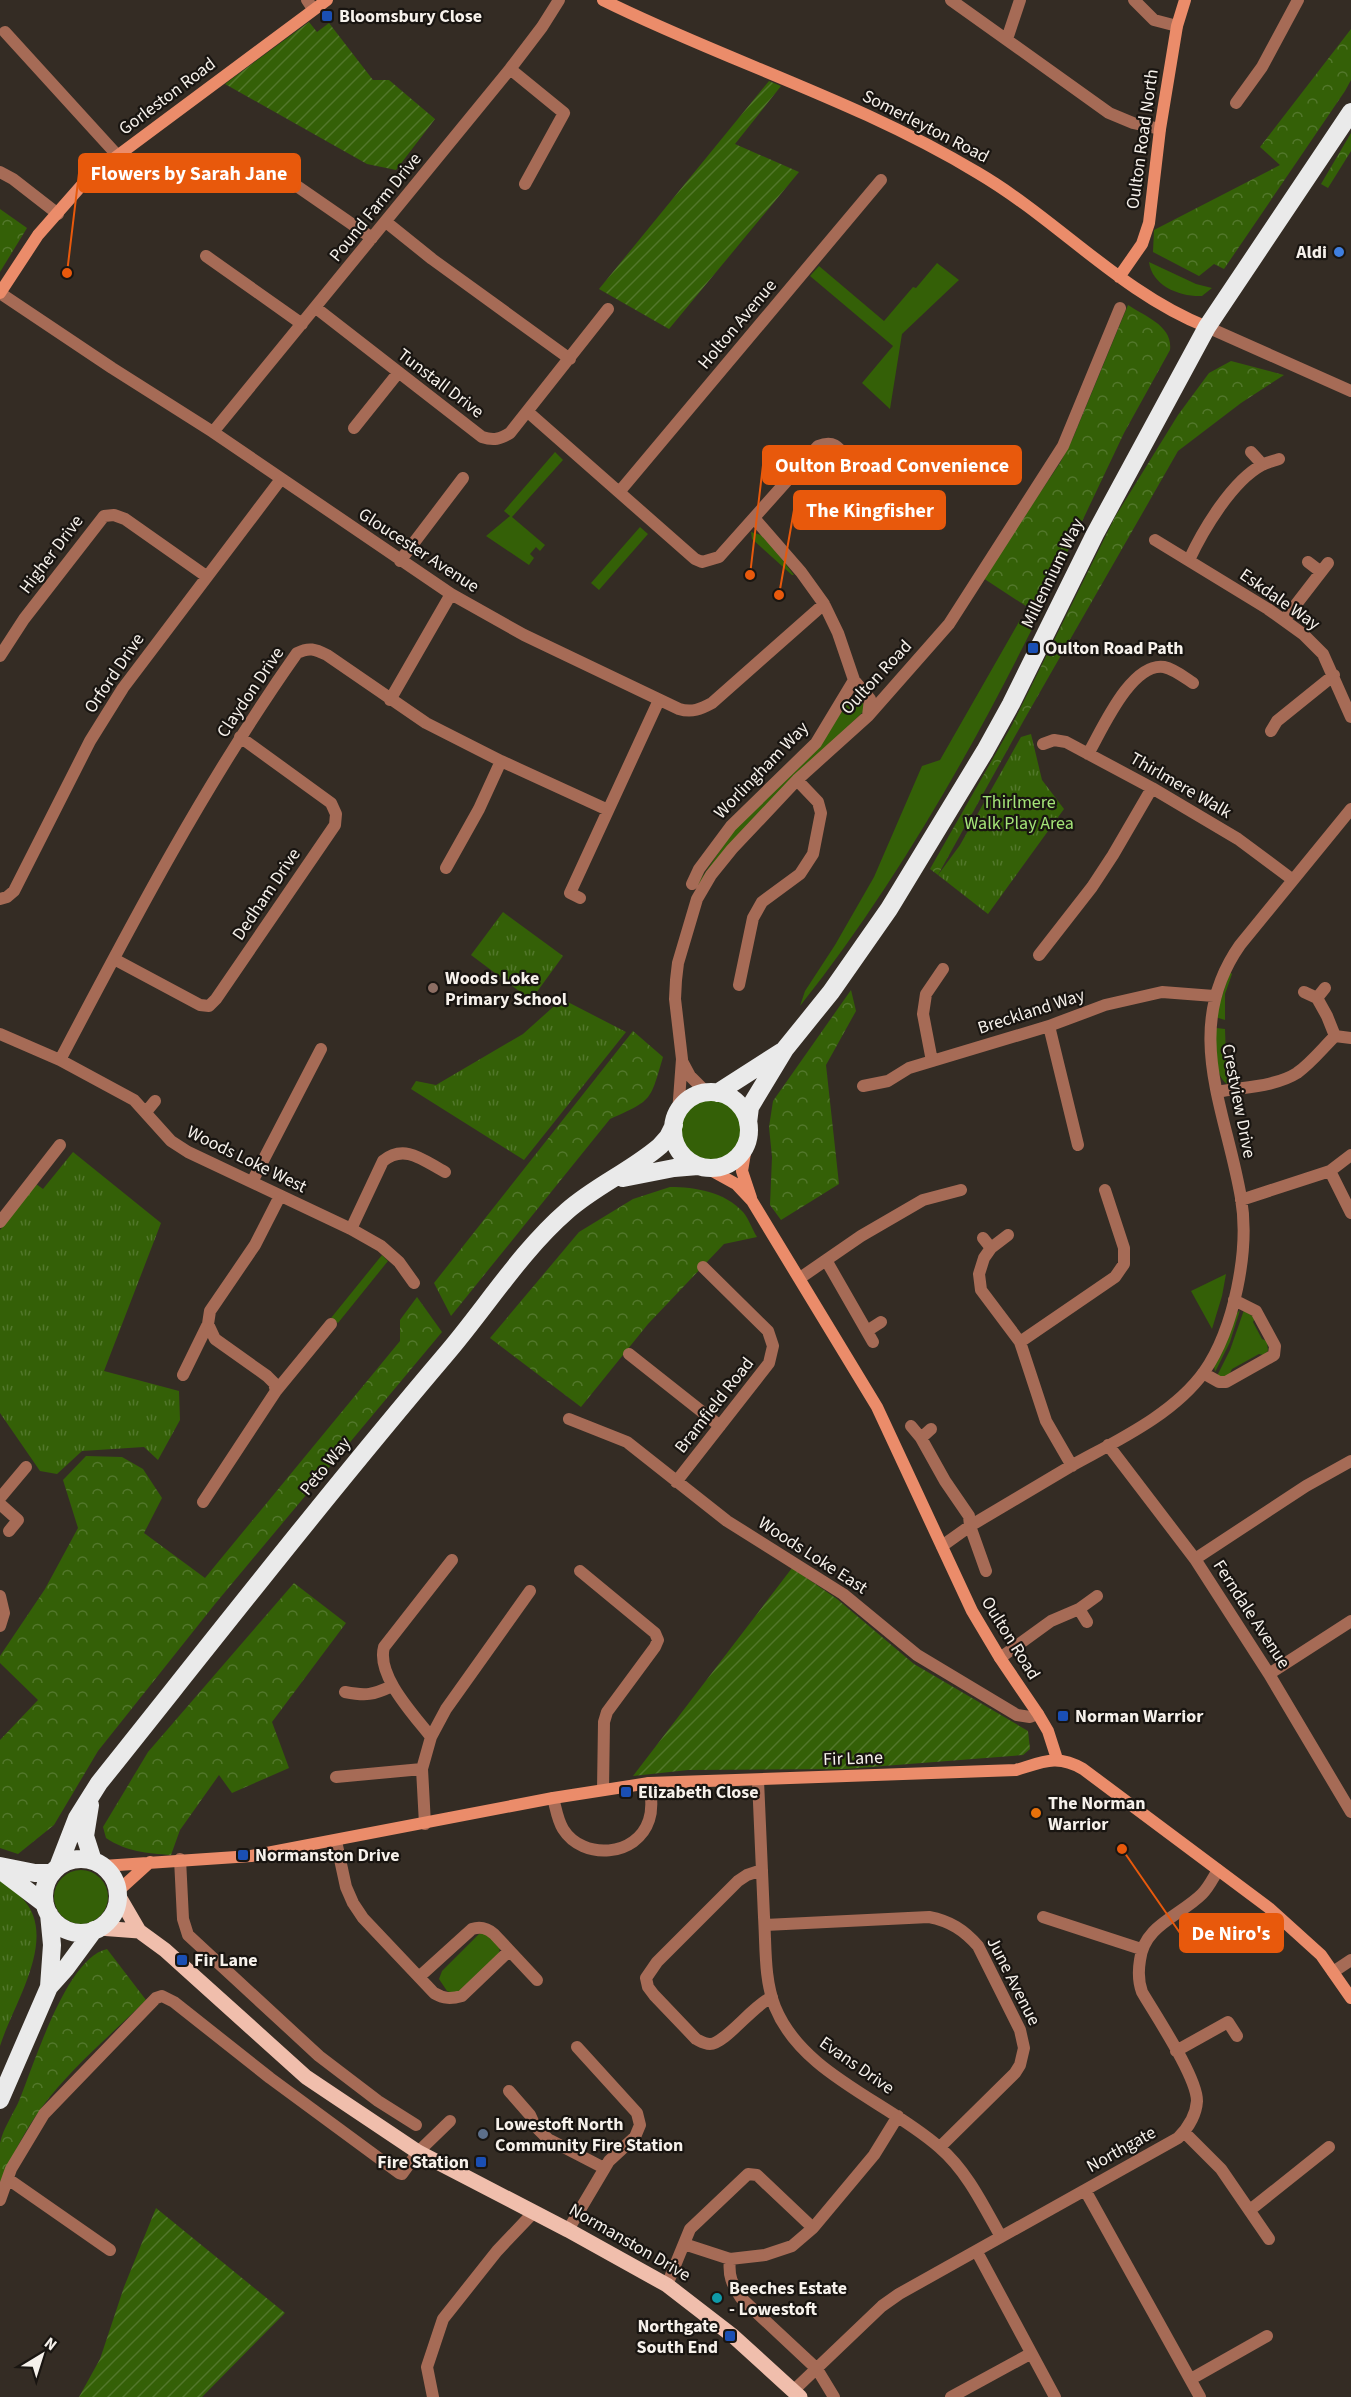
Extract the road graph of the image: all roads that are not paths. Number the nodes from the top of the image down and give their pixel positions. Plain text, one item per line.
1 (327, 0) edge
2 (559, 0) edge
3 (603, 0) edge
4 (951, 0) edge
5 (1020, 0) edge
6 (1134, 0) edge
7 (1185, 0) edge
8 (1298, 0) edge
9 (310, 4) edge
10 (1178, 26) junction
11 (5, 32) dead end
12 (1007, 39) junction
13 (510, 69) junction
14 (1236, 104) dead end
15 (1351, 112) edge
16 (1160, 129) junction
17 (118, 156) junction
18 (0, 172) edge
19 (279, 173) dead end
20 (880, 180) dead end
21 (525, 184) dead end
22 (58, 214) junction
23 (386, 222) junction
24 (372, 238) junction
25 (206, 256) dead end
26 (1119, 277) junction
27 (0, 293) edge
28 (316, 308) junction
29 (1120, 308) dead end
30 (608, 309) dead end
31 (302, 324) junction
32 (1208, 327) junction
33 (570, 359) junction
34 (398, 373) junction
35 (1351, 391) edge
36 (528, 412) junction
37 (354, 428) dead end
38 (213, 432) junction
39 (1251, 452) dead end
40 (847, 458) dead end
41 (1280, 459) dead end
42 (1262, 464) junction
43 (463, 478) dead end
44 (281, 479) junction
45 (620, 491) junction
46 (754, 518) junction
47 (1155, 540) dead end
48 (1189, 560) junction
49 (400, 561) junction
50 (1308, 562) dead end
51 (206, 576) junction
52 (451, 594) junction
53 (824, 604) junction
54 (1284, 620) junction
55 (0, 656) edge
56 (1334, 675) junction
57 (854, 680) junction
58 (1193, 682) dead end
59 (390, 700) junction
60 (659, 700) junction
61 (868, 716) junction
62 (1351, 717) edge
63 (1271, 731) dead end
64 (240, 737) junction
65 (1043, 744) dead end
66 (1088, 754) junction
67 (501, 761) junction
68 (797, 780) junction
69 (1152, 788) junction
70 (1351, 809) edge
71 (608, 810) junction
72 (446, 868) dead end
73 (1293, 880) junction
74 (692, 884) dead end
75 (580, 898) dead end
76 (0, 899) edge
77 (1039, 955) dead end
78 (114, 959) junction
79 (943, 969) dead end
80 (739, 985) dead end
81 (1304, 992) dead end
82 (1214, 996) junction
83 (1049, 1026) junction
84 (0, 1034) edge
85 (1335, 1036) junction
86 (1351, 1038) edge
87 (321, 1049) dead end
88 (785, 1049) junction
89 (682, 1059) junction
90 (60, 1060) junction
91 (932, 1061) junction
92 (863, 1086) dead end
93 (1217, 1092) junction
94 (712, 1093) junction
95 (155, 1101) dead end
96 (146, 1112) junction
97 (676, 1119) junction
98 (748, 1123) junction
99 (60, 1145) dead end
100 (1078, 1145) dead end
101 (746, 1147) junction
102 (1351, 1155) edge
103 (702, 1167) junction
104 (1330, 1171) junction
105 (445, 1172) dead end
106 (609, 1181) junction
107 (252, 1182) junction
108 (961, 1190) dead end
109 (1105, 1190) dead end
110 (280, 1196) junction
111 (1241, 1200) junction
112 (752, 1201) junction
113 (1351, 1214) edge
114 (0, 1222) edge
115 (351, 1229) junction
116 (1008, 1235) dead end
117 (983, 1238) dead end
118 (991, 1248) junction
119 (826, 1260) junction
120 (703, 1268) dead end
121 (800, 1278) junction
122 (414, 1283) dead end
123 (1234, 1300) junction
124 (881, 1322) dead end
125 (208, 1324) junction
126 (331, 1324) dead end
127 (1020, 1342) junction
128 (629, 1353) dead end
129 (1203, 1373) junction
130 (183, 1375) dead end
131 (276, 1391) junction
132 (569, 1419) dead end
133 (720, 1426) junction
134 (911, 1426) dead end
135 (931, 1429) dead end
136 (921, 1438) junction
137 (1108, 1446) junction
138 (1351, 1461) edge
139 (1072, 1466) junction
140 (26, 1467) dead end
141 (676, 1482) junction
142 (0, 1498) edge
143 (203, 1502) dead end
144 (0, 1504) edge
145 (970, 1526) junction
146 (9, 1532) dead end
147 (942, 1546) junction
148 (1195, 1559) junction
149 (452, 1560) dead end
150 (580, 1570) dead end
151 (986, 1571) dead end
152 (530, 1591) dead end
153 (0, 1596) edge
154 (1097, 1596) dead end
155 (1078, 1610) junction
156 (1351, 1621) edge
157 (1087, 1622) dead end
158 (0, 1626) edge
159 (1000, 1658) junction
160 (1269, 1674) junction
161 (392, 1686) junction
162 (345, 1692) dead end
163 (1038, 1714) junction
164 (431, 1737) junction
165 (1057, 1758) junction
166 (422, 1769) junction
167 (336, 1777) dead end
168 (758, 1780) junction
169 (649, 1783) junction
170 (603, 1790) junction
171 (92, 1795) junction
172 (1347, 1795) edge
173 (553, 1798) junction
174 (1351, 1812) edge
175 (425, 1824) junction
176 (336, 1841) junction
177 (180, 1859) junction
178 (151, 1862) junction
179 (98, 1864) junction
180 (0, 1868) edge
181 (55, 1870) junction
182 (762, 1870) junction
183 (1218, 1870) junction
184 (118, 1893) junction
185 (47, 1909) junction
186 (1043, 1917) dead end
187 (765, 1925) junction
188 (96, 1929) junction
189 (139, 1931) junction
190 (1141, 1949) junction
191 (509, 1951) junction
192 (1351, 1960) edge
193 (1333, 1972) junction
194 (419, 1977) junction
195 (537, 1980) dead end
196 (49, 1987) junction
197 (772, 1997) junction
198 (1351, 1998) edge
199 (1237, 2036) dead end
200 (577, 2047) dead end
201 (1176, 2051) junction
202 (509, 2091) dead end
203 (0, 2100) edge
204 (378, 2101) junction
205 (898, 2116) junction
206 (368, 2119) junction
207 (450, 2121) dead end
208 (416, 2125) dead end
209 (1184, 2132) junction
210 (940, 2147) junction
211 (1329, 2147) dead end
212 (418, 2152) junction
213 (604, 2168) junction
214 (8, 2179) junction
215 (1085, 2190) junction
216 (0, 2200) edge
217 (1250, 2210) junction
218 (534, 2212) junction
219 (813, 2229) junction
220 (568, 2230) junction
221 (1001, 2237) junction
222 (1269, 2240) dead end
223 (684, 2244) junction
224 (110, 2250) dead end
225 (977, 2252) junction
226 (730, 2259) junction
227 (667, 2284) junction
228 (1267, 2336) dead end
229 (1030, 2354) junction
230 (817, 2369) junction
231 (1191, 2379) junction
232 (797, 2394) edge
233 (432, 2397) edge
234 (834, 2397) edge
235 (951, 2397) edge
236 (1055, 2397) edge
237 (1200, 2397) edge

1 - 9 main road, Gorleston Road
2 - 13 street, Pound Farm Drive
3 - 26 main road, Somerleyton Road
4 - 12 street
5 - 12 street
6 - 10 street
7 - 10 main road, Oulton Road North
8 - 14 street
9 - 17 main road, Gorleston Road
10 - 16 main road, Oulton Road North
11 - 17 street
12 - 16 street
13 - 21 street
13 - 23 street, Pound Farm Drive
15 - 32 highway, Millennium Way
16 - 26 main road, Oulton Road North
17 - 22 main road, Gorleston Road
18 - 22 street
19 - 24 street
20 - 45 street, Holton Avenue
22 - 27 main road, Gorleston Road
23 - 24 street, Pound Farm Drive
23 - 33 street
24 - 28 street, Pound Farm Drive
25 - 31 street
26 - 32 main road, Somerleyton Road
27 - 38 street, Gloucester Avenue
28 - 31 street, Pound Farm Drive
28 - 34 street, Tunstall Drive
29 - 61 street, Oulton Road
30 - 33 street, Tunstall Drive
31 - 38 street, Pound Farm Drive
32 - 35 street
32 - 88 highway, Millennium Way
33 - 36 street, Tunstall Drive
34 - 36 street, Tunstall Drive
34 - 37 street
36 - 45 street
38 - 44 street, Gloucester Avenue
39 - 42 street
40 - 46 street
41 - 42 street
42 - 48 street
43 - 49 street
44 - 49 street, Gloucester Avenue
44 - 51 street, Orford Drive
45 - 46 street
46 - 53 street
47 - 48 street, Eskdale Way
48 - 54 street, Eskdale Way
49 - 52 street, Gloucester Avenue
50 - 54 street
51 - 55 street, Higher Drive
51 - 76 street, Orford Drive
52 - 59 street
52 - 60 street, Gloucester Avenue
53 - 57 street
53 - 60 street, Gloucester Avenue
54 - 56 street, Eskdale Way
56 - 62 street, Eskdale Way
56 - 63 street
57 - 61 street
57 - 74 street, Worlingham Way
58 - 66 street
59 - 64 street, Claydon Drive
59 - 67 street, Claydon Drive
60 - 71 street
61 - 68 street, Oulton Road
64 - 78 street, Claydon Drive
64 - 78 street, Dedham Drive
65 - 66 street, Thirlmere Walk
66 - 69 street, Thirlmere Walk
67 - 71 street, Claydon Drive
67 - 72 street
68 - 80 street
68 - 89 street, Oulton Road
69 - 73 street, Thirlmere Walk
69 - 77 street
70 - 73 street, Crestview Drive
71 - 75 street
73 - 82 street, Crestview Drive
78 - 90 street, Claydon Drive
79 - 91 street
81 - 85 street
82 - 83 street, Breckland Way
82 - 93 street, Crestview Drive
83 - 91 street, Breckland Way
83 - 100 street
84 - 90 street, Woods Loke West
85 - 86 street
85 - 93 street
87 - 107 street
88 - 94 highway, Millennium Way
88 - 98 highway, Millennium Way
89 - 94 street, Oulton Road
89 - 97 street, Oulton Road
90 - 96 street, Woods Loke West
91 - 92 street, Breckland Way
93 - 111 street, Crestview Drive
94 - 97 highway
94 - 98 highway
95 - 96 street
96 - 107 street, Woods Loke West
97 - 103 highway
97 - 106 highway, Peto Way
98 - 101 highway
99 - 114 street
101 - 103 highway
101 - 112 main road, Oulton Road
102 - 104 street
103 - 106 highway, Peto Way
103 - 112 main road, Oulton Road
104 - 111 street
104 - 113 street
105 - 115 street
106 - 171 highway, Peto Way
107 - 110 street, Woods Loke West
108 - 119 street
109 - 127 street
110 - 115 street, Woods Loke West
110 - 125 street
111 - 123 street, Crestview Drive
112 - 121 main road, Oulton Road
115 - 122 street, Woods Loke West
116 - 118 street
117 - 118 street
118 - 127 street
119 - 121 street
119 - 124 street
120 - 133 street, Bramfield Road
121 - 147 main road, Oulton Road
123 - 129 street, Crestview Drive
123 - 129 street
125 - 130 street
125 - 131 street
126 - 131 street
127 - 139 street
128 - 133 street
129 - 137 street, Crestview Drive
131 - 143 street
132 - 141 street, Woods Loke East
133 - 141 street, Bramfield Road
134 - 136 street
135 - 136 street
136 - 145 street
137 - 139 street, Crestview Drive
137 - 148 street, Ferndale Avenue
138 - 148 street
139 - 145 street, Crestview Drive
140 - 142 street
141 - 163 street, Woods Loke East
144 - 146 street
145 - 147 street, Crestview Drive
145 - 151 street
147 - 159 main road, Oulton Road
148 - 160 street, Ferndale Avenue
149 - 161 street
150 - 170 street
152 - 164 street
153 - 158 street
154 - 155 street
155 - 157 street
155 - 159 street
156 - 160 street
159 - 163 main road, Oulton Road
160 - 172 street, Ferndale Avenue
161 - 162 street
161 - 164 street
163 - 165 main road, Oulton Road
164 - 166 street
165 - 168 main road, Fir Lane
165 - 183 main road
166 - 167 street
166 - 175 street
168 - 169 main road, Fir Lane
168 - 182 street, Evans Drive
169 - 170 main road, Fir Lane
169 - 173 street
170 - 173 main road, Fir Lane
171 - 179 highway, Peto Way
171 - 181 highway, Peto Way
172 - 174 street, Ferndale Avenue
173 - 175 main road, Fir Lane
175 - 176 main road, Fir Lane
176 - 177 main road, Fir Lane
176 - 194 street
177 - 178 main road, Fir Lane
177 - 204 street
178 - 179 main road, Fir Lane
178 - 184 main road
179 - 181 highway
179 - 184 highway
180 - 181 highway
180 - 185 highway
181 - 185 highway
182 - 187 street, Evans Drive
182 - 197 street
183 - 190 street
183 - 193 main road
184 - 188 highway
184 - 189 main road, Normanston Drive
185 - 188 highway
185 - 196 highway
186 - 190 street
187 - 197 street, Evans Drive
187 - 210 street, June Avenue
188 - 189 main road
188 - 196 highway
189 - 206 main road, Normanston Drive
190 - 201 street, Northgate
191 - 194 street
191 - 194 street
191 - 195 street
192 - 193 street
193 - 198 main road
196 - 203 highway
197 - 205 street, Evans Drive
199 - 201 street
200 - 213 street
201 - 209 street, Northgate
202 - 213 street
204 - 206 street
204 - 208 street
205 - 210 street, Evans Drive
205 - 219 street
206 - 212 main road, Normanston Drive
207 - 212 street
209 - 215 street, Northgate
209 - 217 street
210 - 221 street, Evans Drive
211 - 217 street
212 - 214 street
212 - 218 main road, Normanston Drive
213 - 220 street
214 - 216 street
214 - 224 street
215 - 221 street, Northgate
215 - 231 street
217 - 222 street
218 - 220 main road, Normanston Drive
218 - 233 street
219 - 223 street
219 - 226 street
220 - 227 main road, Normanston Drive
221 - 225 street, Northgate
223 - 226 street
223 - 227 street
225 - 229 street
225 - 230 street, Northgate
226 - 230 street
227 - 232 main road, Normanston Drive
228 - 231 street
229 - 235 street
229 - 236 street
230 - 232 street, Northgate
230 - 234 street
231 - 237 street

